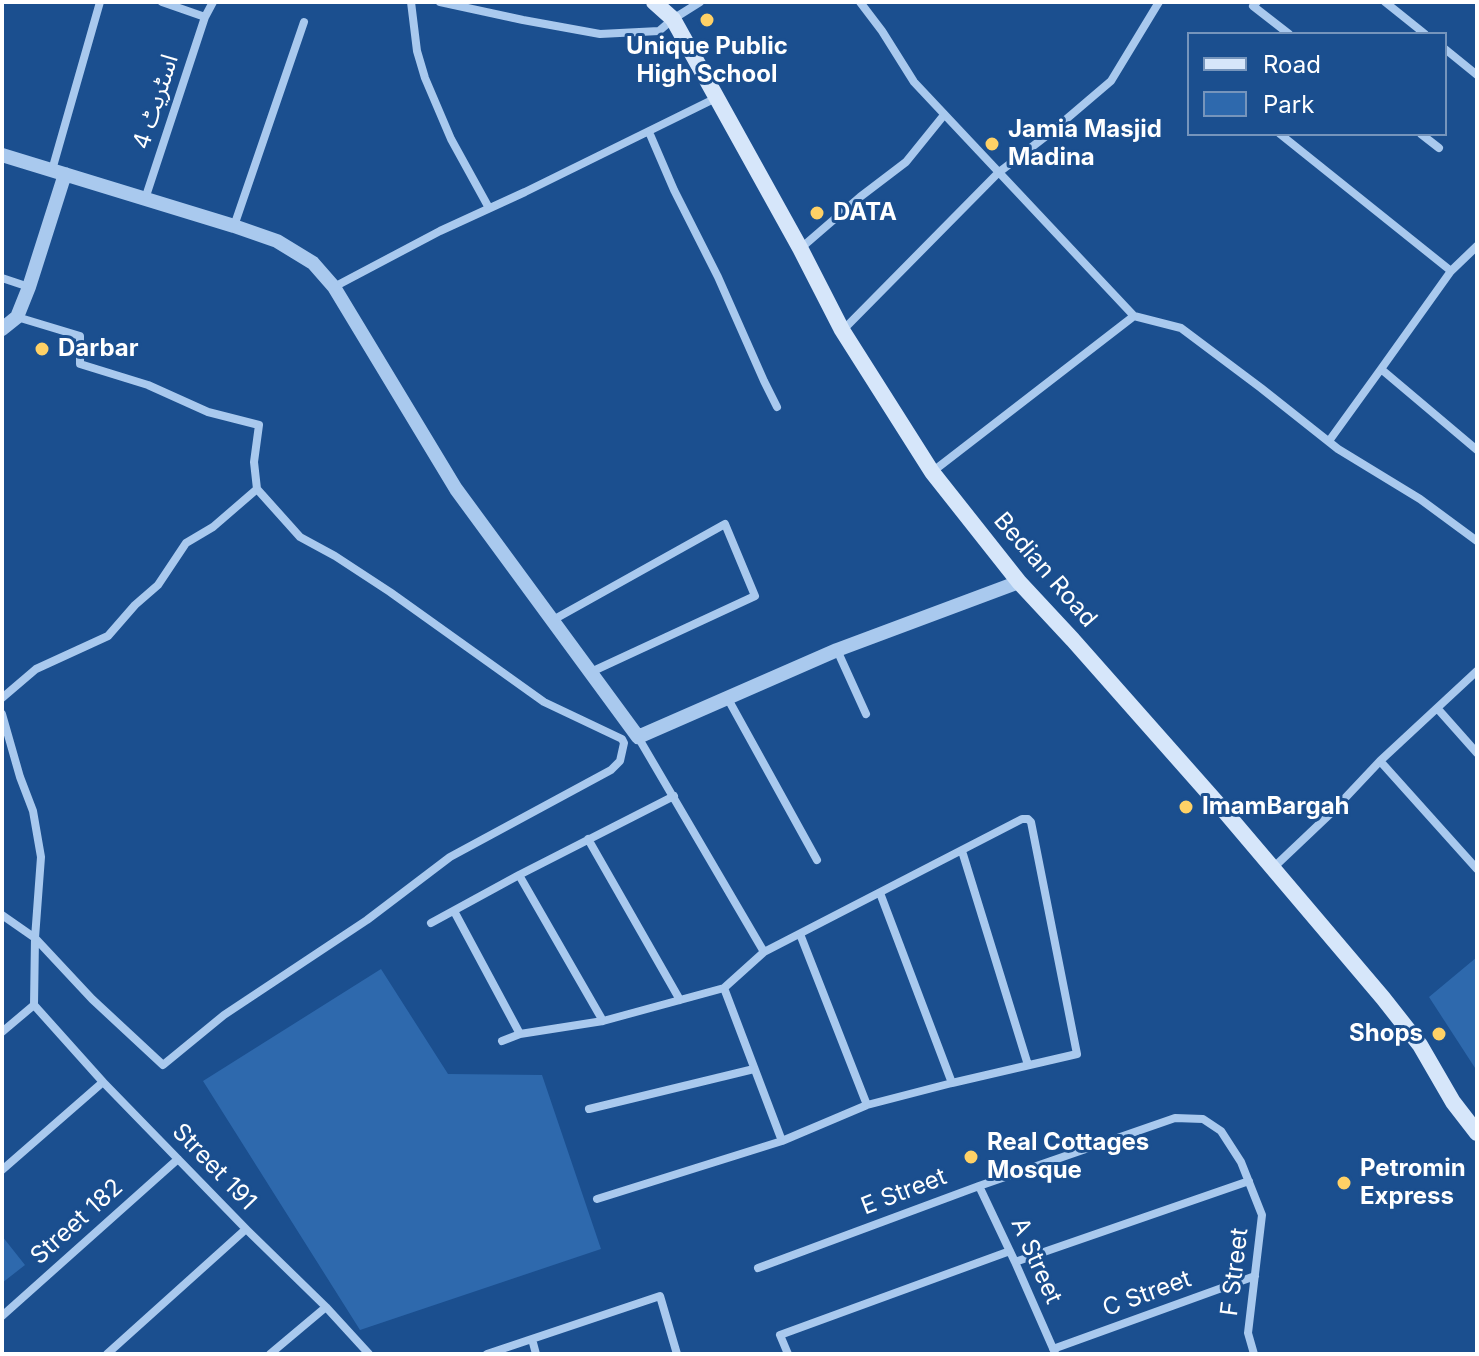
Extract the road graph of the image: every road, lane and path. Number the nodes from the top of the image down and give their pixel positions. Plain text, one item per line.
1 (100, 2) edge
2 (162, 2) edge
3 (213, 2) edge
4 (411, 2) edge
5 (440, 2) edge
6 (654, 2) edge
7 (700, 2) edge
8 (860, 2) edge
9 (1159, 2) edge
10 (1257, 2) edge
11 (1385, 2) edge
12 (205, 17) junction
13 (673, 19) junction
14 (304, 22) dead end
15 (1286, 32) edge
16 (1422, 32) edge
17 (1447, 51) edge
18 (1477, 75) edge
19 (716, 98) junction
20 (944, 115) junction
21 (649, 132) junction
22 (1282, 136) edge
23 (1424, 136) edge
24 (1439, 148) dead end
25 (2, 155) edge
26 (58, 172) junction
27 (998, 173) junction
28 (145, 199) junction
29 (489, 208) junction
30 (234, 226) junction
31 (1477, 246) edge
32 (800, 248) junction
33 (1451, 271) junction
34 (2, 278) edge
35 (29, 287) junction
36 (334, 287) junction
37 (1134, 316) junction
38 (17, 317) junction
39 (2, 329) edge
40 (842, 330) junction
41 (1381, 369) junction
42 (777, 407) dead end
43 (1329, 441) junction
44 (1477, 450) edge
45 (932, 472) junction
46 (257, 489) junction
47 (1477, 541) edge
48 (1019, 582) junction
49 (553, 620) junction
50 (837, 650) junction
51 (1477, 671) edge
52 (591, 672) junction
53 (2, 698) edge
54 (728, 699) junction
55 (1437, 708) junction
56 (2, 714) edge
57 (866, 714) dead end
58 (638, 737) junction
59 (1477, 753) edge
60 (1380, 761) junction
61 (674, 796) junction
62 (588, 839) junction
63 (962, 851) junction
64 (817, 860) dead end
65 (1272, 869) junction
66 (1477, 869) edge
67 (519, 875) junction
68 (880, 893) junction
69 (454, 911) junction
70 (2, 915) edge
71 (431, 923) dead end
72 (800, 934) junction
73 (35, 938) junction
74 (764, 952) junction
75 (724, 988) junction
76 (680, 1000) junction
77 (34, 1005) junction
78 (603, 1021) junction
79 (2, 1032) edge
80 (520, 1034) junction
81 (502, 1041) dead end
82 (1028, 1065) junction
83 (754, 1069) junction
84 (103, 1082) junction
85 (952, 1083) junction
86 (867, 1105) junction
87 (589, 1109) dead end
88 (1203, 1119) joint
89 (1472, 1127) edge
90 (782, 1141) junction
91 (1477, 1144) edge
92 (178, 1159) junction
93 (2, 1170) edge
94 (1249, 1181) junction
95 (979, 1186) junction
96 (597, 1199) dead end
97 (246, 1229) junction
98 (1010, 1251) junction
99 (1015, 1262) junction
100 (758, 1268) dead end
101 (1255, 1276) junction
102 (326, 1307) junction
103 (2, 1316) edge
104 (532, 1339) junction
105 (1054, 1352) edge
106 (107, 1354) edge
107 (270, 1354) edge
108 (369, 1354) edge
109 (487, 1354) edge
110 (536, 1354) edge
111 (677, 1354) edge
112 (788, 1354) edge
113 (1254, 1354) edge

1 - 26 street
2 - 12 street
3 - 12 street, اسٹریٹ 4
4 - 29 street
5 - 13 street
6 - 13 main road, Bedian Road
7 - 13 street
8 - 20 street
9 - 27 street
10 - 15 street
11 - 16 street
12 - 28 street, اسٹریٹ 4
13 - 19 main road, Bedian Road
14 - 30 street
17 - 18 street
19 - 21 street
19 - 32 main road, Bedian Road
20 - 27 street
20 - 32 street
21 - 29 street
21 - 42 street
22 - 33 street
23 - 24 street
25 - 26 street
26 - 28 street
26 - 35 street
27 - 37 street
27 - 40 street
28 - 30 street
29 - 36 street
30 - 36 street
31 - 33 street
32 - 40 main road, Bedian Road
33 - 41 street
34 - 35 street
35 - 38 street
36 - 49 street
37 - 43 street
37 - 45 street
38 - 39 street
38 - 46 street
40 - 45 main road, Bedian Road
41 - 43 street
41 - 44 street
43 - 47 street
45 - 48 main road, Bedian Road
46 - 53 street
46 - 73 street
48 - 50 street
48 - 65 main road, Bedian Road
49 - 52 street
49 - 52 street
50 - 54 street
50 - 57 street
51 - 55 street
52 - 58 street
54 - 58 street
54 - 64 street
55 - 59 street
55 - 60 street
56 - 73 street
58 - 61 street
60 - 65 street
60 - 66 street
61 - 62 street
61 - 74 street
62 - 67 street
62 - 76 street
63 - 68 street
63 - 82 street
63 - 82 street
65 - 89 main road, Bedian Road
67 - 69 street
67 - 78 street
68 - 72 street
68 - 85 street
69 - 71 street
69 - 80 street
70 - 73 street
72 - 74 street
72 - 86 street
73 - 77 street
74 - 75 street
75 - 76 street
75 - 83 street
76 - 78 street
77 - 79 street
77 - 84 street, Street 191
78 - 80 street
80 - 81 street
82 - 85 street
83 - 87 street
83 - 90 street
84 - 92 street, Street 191
84 - 93 street
85 - 86 street
86 - 90 street
88 - 94 street, F Street
88 - 95 street, E Street
89 - 91 main road, Bedian Road
90 - 96 street
92 - 97 street, Street 191
92 - 103 street, Street 182
94 - 99 street
94 - 101 street, F Street
95 - 98 street, A Street
95 - 100 street, E Street
97 - 102 street, Street 191
97 - 106 street
98 - 99 street, A Street
98 - 112 street
99 - 105 street, A Street
101 - 105 street, C Street
101 - 113 street, F Street
102 - 107 street
102 - 108 street, Street 191
104 - 109 street
104 - 110 street
104 - 111 street

